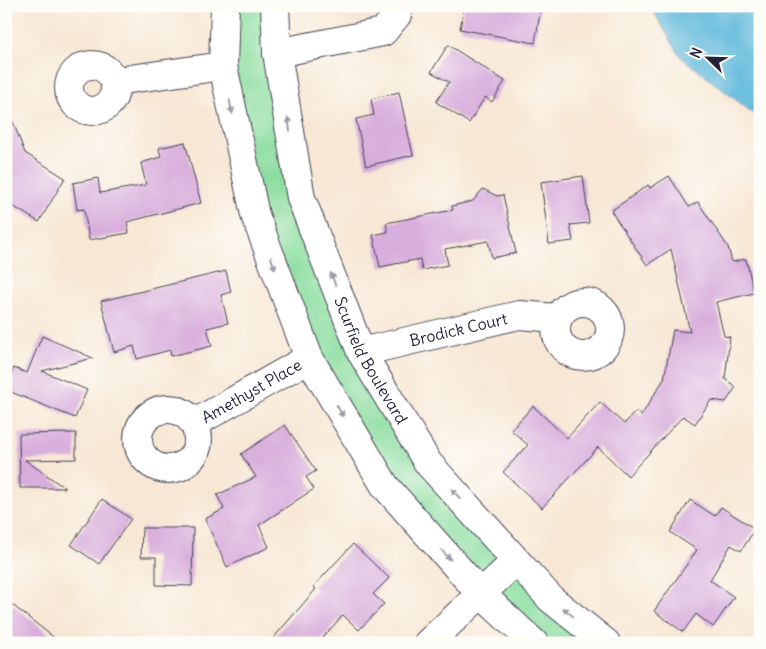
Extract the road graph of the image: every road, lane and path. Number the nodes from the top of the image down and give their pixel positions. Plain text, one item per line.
1 (225, 6) edge
2 (275, 6) edge
3 (395, 6) edge
4 (277, 53) junction
5 (223, 66) junction
6 (115, 81) dead end
7 (557, 318) dead end
8 (361, 352) junction
9 (308, 358) junction
10 (195, 423) dead end
11 (516, 560) junction
12 (480, 593) junction
13 (428, 643) edge
14 (534, 643) edge
15 (606, 643) edge

1 - 5 street
2 - 4 street, Scurfield Boulevard
3 - 4 street
8 -> 4 street, Scurfield Boulevard
5 - 6 street
5 -> 9 street
7 - 8 street, Brodick Court
11 -> 8 street, Scurfield Boulevard
9 - 10 street, Amethyst Place
9 -> 12 street
11 - 12 street
15 -> 11 street, Scurfield Boulevard
12 - 13 street
12 - 14 street

